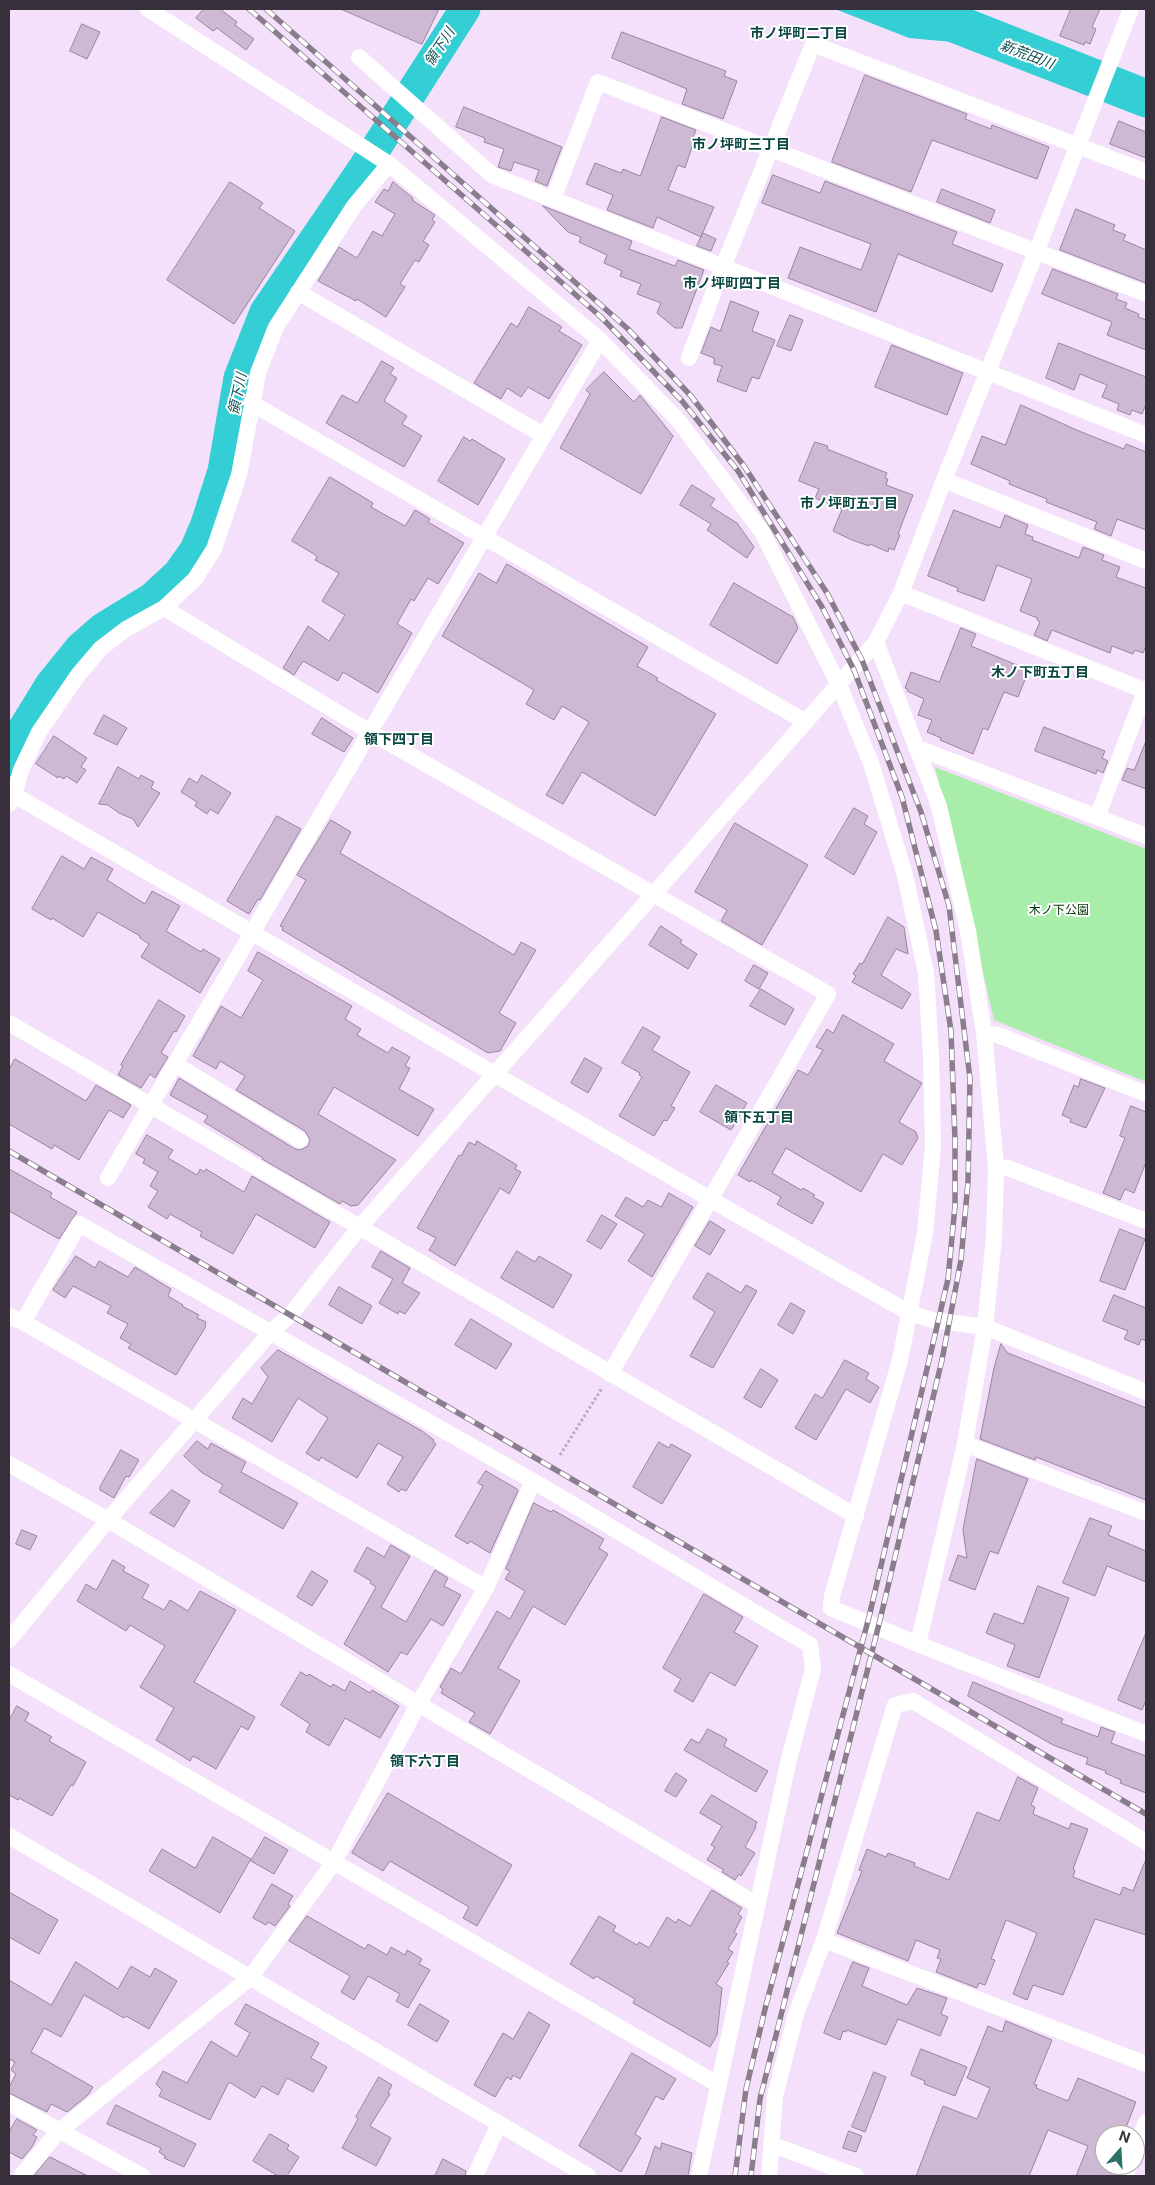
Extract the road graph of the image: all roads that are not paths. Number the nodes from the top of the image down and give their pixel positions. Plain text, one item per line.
1 (148, 9) edge
2 (1131, 9) edge
3 (359, 56) dead end
4 (1078, 146) junction
5 (771, 148) junction
6 (385, 162) junction
7 (1146, 172) edge
8 (553, 199) junction
9 (1037, 250) junction
10 (723, 267) junction
11 (298, 292) junction
12 (1146, 294) edge
13 (600, 340) junction
14 (689, 358) dead end
15 (987, 372) junction
16 (251, 404) junction
17 (543, 435) junction
18 (1146, 435) edge
19 (944, 480) junction
20 (483, 537) junction
21 (1146, 561) edge
22 (901, 593) junction
23 (164, 608) junction
24 (876, 642) junction
25 (839, 685) junction
26 (1146, 690) edge
27 (806, 722) junction
28 (370, 732) junction
29 (918, 748) junction
30 (11, 799) edge
31 (1096, 817) junction
32 (1146, 836) edge
33 (654, 894) junction
34 (253, 932) junction
35 (9, 1023) edge
36 (984, 1033) junction
37 (175, 1064) junction
38 (496, 1074) junction
39 (1146, 1094) edge
40 (151, 1104) junction
41 (300, 1140) dead end
42 (996, 1167) junction
43 (108, 1178) dead end
44 (710, 1200) junction
45 (1146, 1220) edge
46 (359, 1228) junction
47 (910, 1313) junction
48 (16, 1319) edge
49 (985, 1327) junction
50 (270, 1333) junction
51 (610, 1374) junction
52 (1146, 1392) edge
53 (194, 1421) junction
54 (965, 1444) junction
55 (9, 1464) edge
56 (533, 1481) junction
57 (1146, 1513) edge
58 (856, 1516) junction
59 (108, 1520) junction
60 (486, 1588) junction
61 (9, 1640) edge
62 (918, 1644) junction
63 (9, 1674) edge
64 (419, 1703) junction
65 (1146, 1734) edge
66 (9, 1836) edge
67 (1146, 1842) edge
68 (334, 1862) junction
69 (756, 1904) junction
70 (824, 1940) junction
71 (250, 1978) junction
72 (1146, 2064) edge
73 (719, 2085) junction
74 (9, 2103) edge
75 (499, 2124) junction
76 (58, 2132) junction
77 (771, 2144) junction
78 (21, 2176) edge
79 (142, 2176) edge
80 (475, 2176) edge
81 (588, 2176) edge
82 (698, 2176) edge
83 (769, 2176) edge
84 (856, 2176) edge

1 - 6 street
2 - 4 street
3 - 8 street
4 - 5 street
4 - 7 street
4 - 9 street
5 - 8 street
5 - 9 street
5 - 10 street
6 - 11 street
6 - 13 street
8 - 10 street
9 - 12 street
9 - 15 street
10 - 14 street
10 - 15 street
11 - 16 street
11 - 17 street
13 - 17 street
13 - 25 street
15 - 18 street
15 - 19 street
16 - 20 street
16 - 23 street
17 - 20 street
19 - 21 street
19 - 22 street
20 - 27 street
20 - 28 street
22 - 24 street
22 - 26 street
23 - 28 street
23 - 30 street
24 - 25 street
24 - 29 street
25 - 27 street
25 - 47 street
26 - 31 street
27 - 33 street
28 - 33 street
28 - 34 street
29 - 31 street
29 - 36 street
30 - 34 street
31 - 32 street
33 - 38 street
33 - 44 street
34 - 37 street
34 - 38 street
35 - 40 street
36 - 39 street
36 - 42 street
37 - 40 street
37 - 41 street
38 - 44 street
38 - 46 street
40 - 43 street
40 - 46 street
42 - 45 street
42 - 49 street
44 - 47 street
44 - 51 street
46 - 50 street
46 - 51 street
47 - 49 street
47 - 58 street
48 - 50 street
48 - 53 street
49 - 52 street
49 - 54 street
50 - 53 street
50 - 56 street
51 - 58 street
53 - 59 street
53 - 60 street
54 - 57 street
54 - 62 street
55 - 59 street
56 - 60 street
56 - 69 street
58 - 62 street
59 - 61 street
59 - 64 street
60 - 64 street
62 - 65 street
63 - 68 street
64 - 68 street
64 - 69 street
66 - 71 street
67 - 70 street
68 - 71 street
68 - 73 street
69 - 73 street
70 - 72 street
70 - 77 street
71 - 75 street
71 - 76 street
73 - 82 street
74 - 76 street
75 - 80 street
75 - 81 street
76 - 78 street
76 - 79 street
77 - 83 street
77 - 84 street

